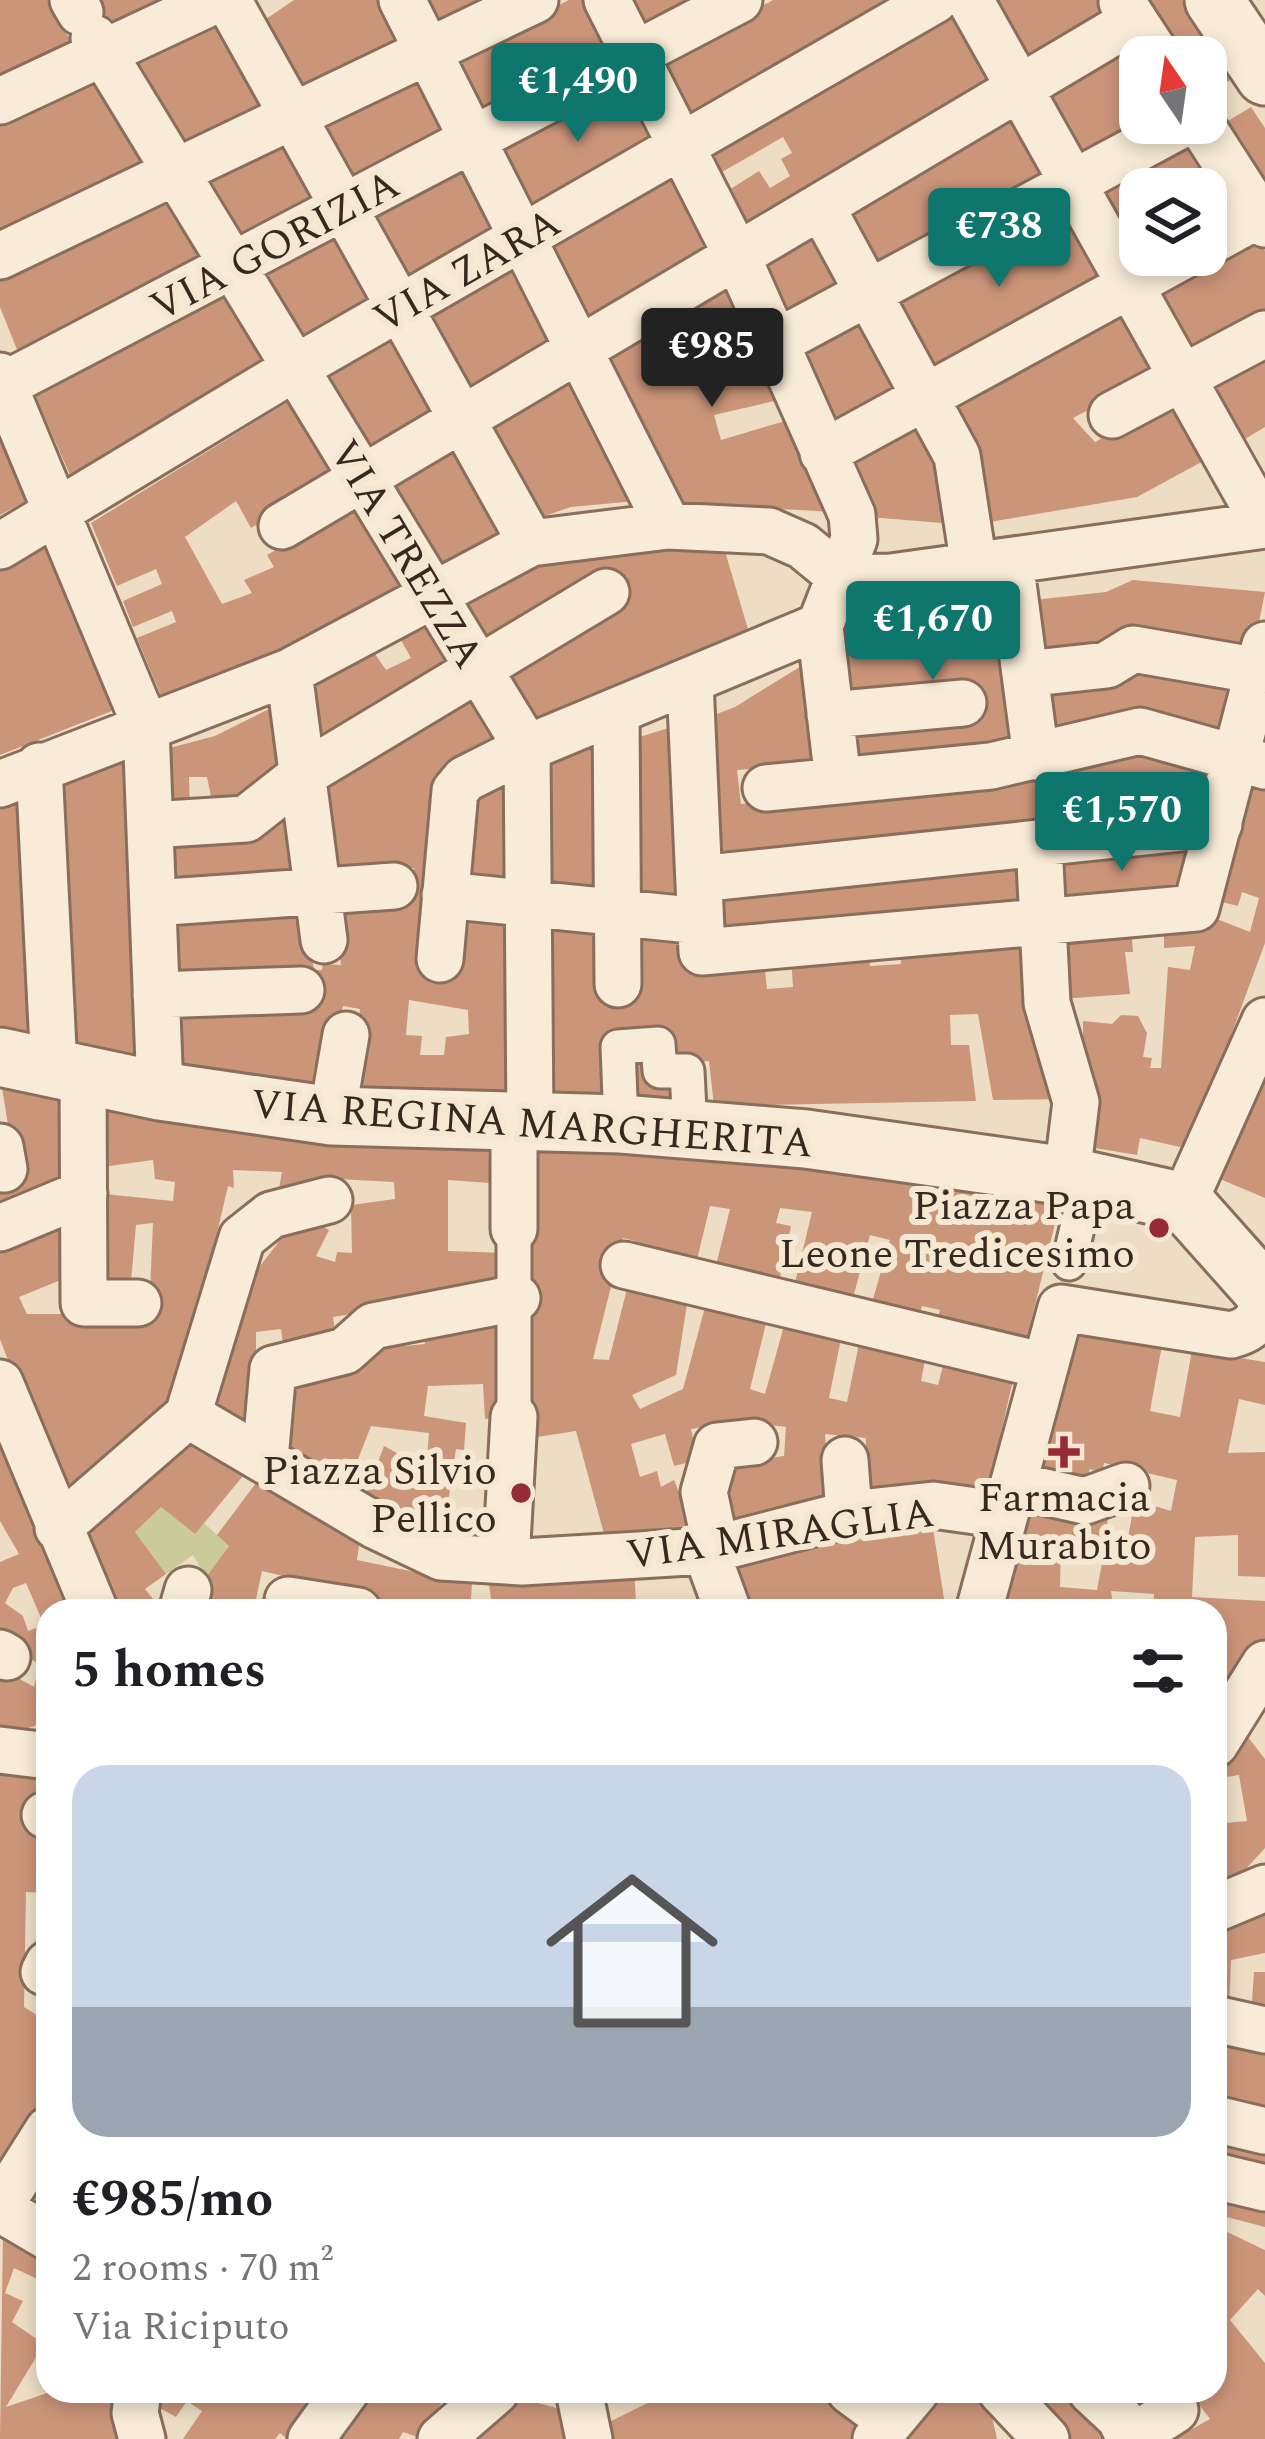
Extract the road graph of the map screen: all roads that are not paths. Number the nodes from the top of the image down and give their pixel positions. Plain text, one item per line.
1 (402, 0) edge
2 (607, 0) edge
3 (739, 0) edge
4 (935, 0) edge
5 (970, 0) edge
6 (1214, 0) edge
7 (522, 3) edge
8 (237, 4) edge
9 (88, 25) edge
10 (1138, 26) edge
11 (428, 51) junction
12 (635, 55) junction
13 (1265, 76) edge
14 (1020, 88) junction
15 (0, 100) edge
16 (293, 116) junction
17 (472, 140) junction
18 (680, 144) junction
19 (1146, 144) edge
20 (1214, 144) edge
21 (176, 172) junction
22 (1073, 183) junction
23 (821, 206) junction
24 (344, 207) junction
25 (1262, 219) edge
26 (1227, 235) edge
27 (522, 237) junction
28 (0, 256) edge
29 (737, 256) junction
30 (232, 265) junction
31 (1147, 276) edge
32 (1130, 285) junction
33 (870, 292) junction
34 (400, 308) junction
35 (1265, 334) edge
36 (775, 343) junction
37 (579, 350) junction
38 (295, 368) junction
39 (1183, 378) junction
40 (1, 383) edge
41 (928, 396) junction
42 (1112, 416) dead end
43 (462, 419) junction
44 (824, 453) junction
45 (362, 478) junction
46 (58, 514) junction
47 (1265, 525) edge
48 (282, 526) dead end
49 (668, 526) junction
50 (531, 543) junction
51 (0, 546) edge
52 (1000, 577) junction
53 (842, 578) junction
54 (606, 592) dead end
55 (433, 594) junction
56 (821, 642) junction
57 (1262, 658) edge
58 (478, 668) junction
59 (289, 672) junction
60 (1025, 674) junction
61 (690, 681) junction
62 (963, 703) dead end
63 (616, 712) junction
64 (830, 716) junction
65 (146, 727) junction
66 (527, 748) junction
67 (1036, 757) junction
68 (1251, 762) edge
69 (19, 775) edge
70 (302, 775) junction
71 (838, 781) junction
72 (766, 788) dead end
73 (1220, 824) junction
74 (150, 825) junction
75 (1039, 843) junction
76 (394, 886) dead end
77 (317, 894) junction
78 (445, 895) junction
79 (153, 903) junction
80 (530, 904) junction
81 (619, 913) junction
82 (700, 918) junction
83 (1042, 925) junction
84 (324, 940) dead end
85 (440, 959) dead end
86 (618, 984) dead end
87 (301, 990) dead end
88 (156, 995) junction
89 (1264, 1025) edge
90 (346, 1035) dead end
91 (46, 1067) edge
92 (160, 1091) junction
93 (332, 1115) junction
94 (522, 1123) junction
95 (621, 1124) junction
96 (690, 1130) junction
97 (1077, 1178) junction
98 (1192, 1183) junction
99 (84, 1193) junction
100 (328, 1200) dead end
101 (0, 1228) edge
102 (514, 1229) joint
103 (1069, 1263) dead end
104 (624, 1265) dead end
105 (1265, 1293) edge
106 (517, 1298) junction
107 (138, 1303) dead end
108 (1045, 1366) junction
109 (0, 1383) edge
110 (188, 1415) junction
111 (514, 1417) joint
112 (754, 1442) dead end
113 (265, 1459) junction
114 (845, 1460) dead end
115 (1126, 1486) dead end
116 (1008, 1500) junction
117 (848, 1514) junction
118 (58, 1528) junction
119 (711, 1550) junction
120 (506, 1561) junction
121 (90, 1599) edge
122 (725, 1599) edge
123 (982, 1599) edge
124 (1265, 1664) edge
125 (1227, 1725) edge
126 (0, 1750) edge
127 (36, 1754) edge
128 (1265, 1888) edge
129 (1227, 1904) edge
130 (1227, 2022) edge
131 (1265, 2030) edge
132 (1227, 2122) edge
133 (1265, 2131) edge
134 (36, 2150) edge
135 (1227, 2179) edge
136 (1265, 2188) edge
137 (0, 2208) edge
138 (36, 2230) edge
139 (136, 2403) edge
140 (337, 2403) edge
141 (471, 2403) edge
142 (1012, 2403) edge
143 (1105, 2403) edge
144 (1175, 2410) dead end
145 (142, 2439) edge
146 (311, 2439) edge
147 (441, 2439) edge
148 (1046, 2439) edge
149 (1130, 2439) edge

1 - 11 street
2 - 12 street
3 - 12 street, VIA GORIZIA
4 - 18 street, VIA ZARA
5 - 14 street
6 - 13 street
7 - 11 street
8 - 9 street
8 - 16 street
9 - 15 street
9 - 21 street, VIA TREZZA
10 - 14 street
11 - 16 street
11 - 17 street
12 - 17 street, VIA GORIZIA
12 - 18 street
14 - 22 street
14 - 23 street
16 - 21 street
16 - 24 street
17 - 24 street, VIA GORIZIA
17 - 27 street
18 - 27 street, VIA ZARA
18 - 29 street
19 - 22 street
20 - 25 street
21 - 28 street
21 - 30 street, VIA TREZZA
22 - 32 street
22 - 33 street
23 - 29 street
23 - 33 street
24 - 30 street, VIA GORIZIA
24 - 34 street
25 - 26 street
27 - 34 street, VIA ZARA
27 - 37 street
29 - 36 street
29 - 37 street
30 - 38 street, VIA TREZZA
30 - 40 street, VIA GORIZIA
31 - 32 street
32 - 39 street
32 - 41 street
33 - 36 street
33 - 41 street
34 - 38 street, VIA ZARA
34 - 43 street
35 - 39 street
36 - 44 street
37 - 43 street
37 - 49 street
38 - 45 street, VIA TREZZA
38 - 46 street, VIA ZARA
39 - 42 street
39 - 47 street
40 - 46 street
41 - 44 street
41 - 52 street
43 - 45 street
43 - 50 street
44 - 53 street
45 - 48 street
45 - 55 street, VIA TREZZA
46 - 51 street, VIA ZARA
46 - 65 street
47 - 52 street
49 - 50 street
49 - 53 street
50 - 55 street
52 - 53 street
52 - 60 street
53 - 56 street
54 - 58 street
55 - 58 street, VIA TREZZA
55 - 59 street
56 - 61 street
56 - 64 street
57 - 60 street
57 - 68 street
58 - 66 street, VIA TREZZA
58 - 70 street
59 - 65 street
59 - 70 street
60 - 67 street
61 - 63 street
61 - 82 street
62 - 64 street
63 - 66 street
63 - 81 street
64 - 71 street
65 - 69 street
65 - 74 street
66 - 78 street
66 - 80 street
67 - 68 street
67 - 71 street
68 - 73 street
69 - 91 street
70 - 74 street
70 - 77 street
71 - 72 street
73 - 75 street
73 - 83 street
74 - 79 street
75 - 82 street
75 - 83 street
76 - 77 street
77 - 79 street
77 - 84 street
78 - 80 street
78 - 85 street
79 - 88 street
80 - 81 street
80 - 94 street
81 - 82 street
81 - 86 street
82 - 83 street
83 - 97 street
87 - 88 street
88 - 92 street
89 - 98 street
90 - 93 street
91 - 92 street, VIA REGINA MARGHERITA
91 - 99 street
92 - 93 street, VIA REGINA MARGHERITA
93 - 94 street, VIA REGINA MARGHERITA
94 - 95 street, VIA REGINA MARGHERITA
94 - 102 street
95 - 96 street, VIA REGINA MARGHERITA
95 - 96 street
96 - 97 street, VIA REGINA MARGHERITA
97 - 98 street, VIA REGINA MARGHERITA
97 - 103 street
98 - 105 street
99 - 101 street
99 - 107 street
100 - 110 street
102 - 106 street
104 - 108 street
105 - 108 street
106 - 111 street
106 - 113 street
108 - 116 street
109 - 118 street
110 - 113 street, VIA MIRAGLIA
110 - 118 street
111 - 120 street
112 - 119 street
113 - 120 street, VIA MIRAGLIA
114 - 117 street
115 - 116 street, VIA MIRAGLIA
116 - 117 street, VIA MIRAGLIA
116 - 123 street
117 - 119 street, VIA MIRAGLIA
118 - 121 street
119 - 120 street, VIA MIRAGLIA
119 - 122 street
124 - 125 street
126 - 127 street
128 - 129 street
130 - 131 street
132 - 133 street
134 - 137 street
135 - 136 street
137 - 138 street
139 - 145 street
140 - 146 street
141 - 147 street
142 - 148 street
143 - 149 street
144 - 149 street

